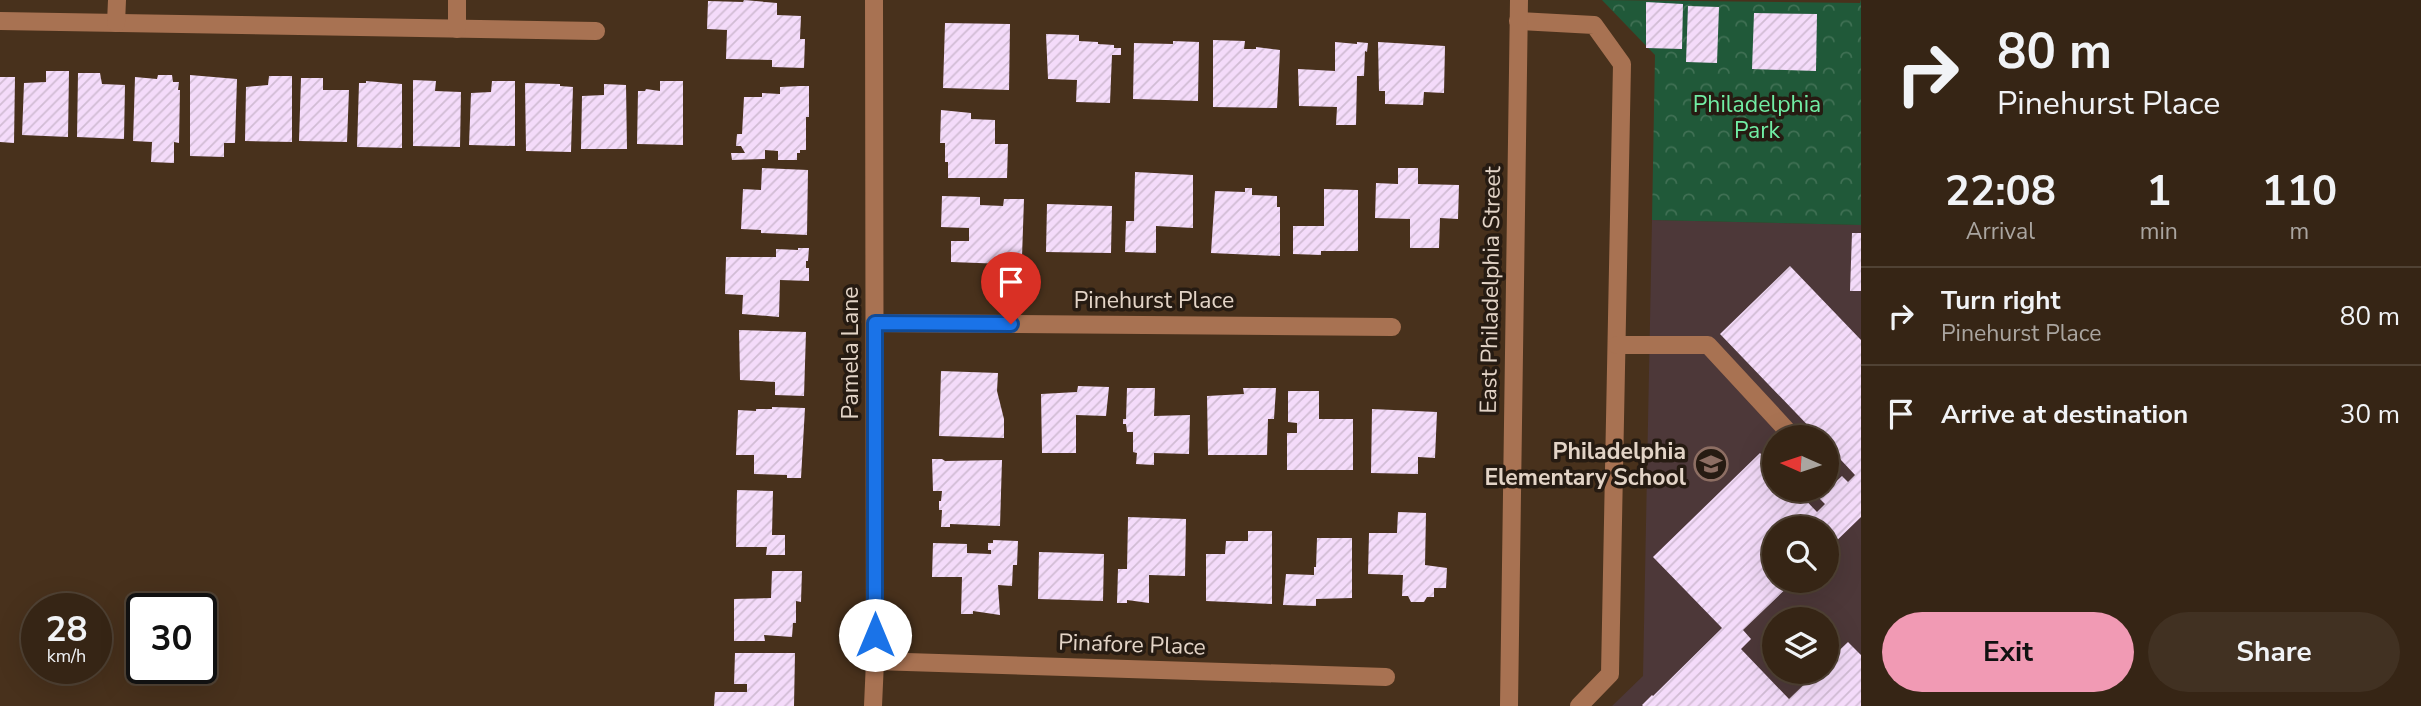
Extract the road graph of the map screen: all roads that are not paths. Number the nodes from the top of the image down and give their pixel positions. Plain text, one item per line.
1 (117, 0) edge
2 (457, 0) edge
3 (874, 0) edge
4 (1519, 0) edge
5 (1518, 21) junction
6 (0, 22) edge
7 (116, 23) junction
8 (457, 29) junction
9 (596, 31) dead end
10 (875, 323) junction
11 (1392, 327) dead end
12 (1617, 345) junction
13 (1782, 425) edge
14 (875, 661) junction
15 (1386, 677) dead end
16 (873, 706) edge
17 (1509, 706) edge
18 (1579, 706) edge

1 - 7 street
2 - 8 street
3 - 10 street, Pamela Lane
4 - 5 street, East Philadelphia Street
5 - 12 street
5 - 17 street, East Philadelphia Street
6 - 7 street
7 - 8 street
8 - 9 street
10 - 11 street, Pinehurst Place
10 - 14 street, Pamela Lane
12 - 13 street
12 - 18 street
14 - 15 street, Pinafore Place
14 - 16 street, Pamela Lane

